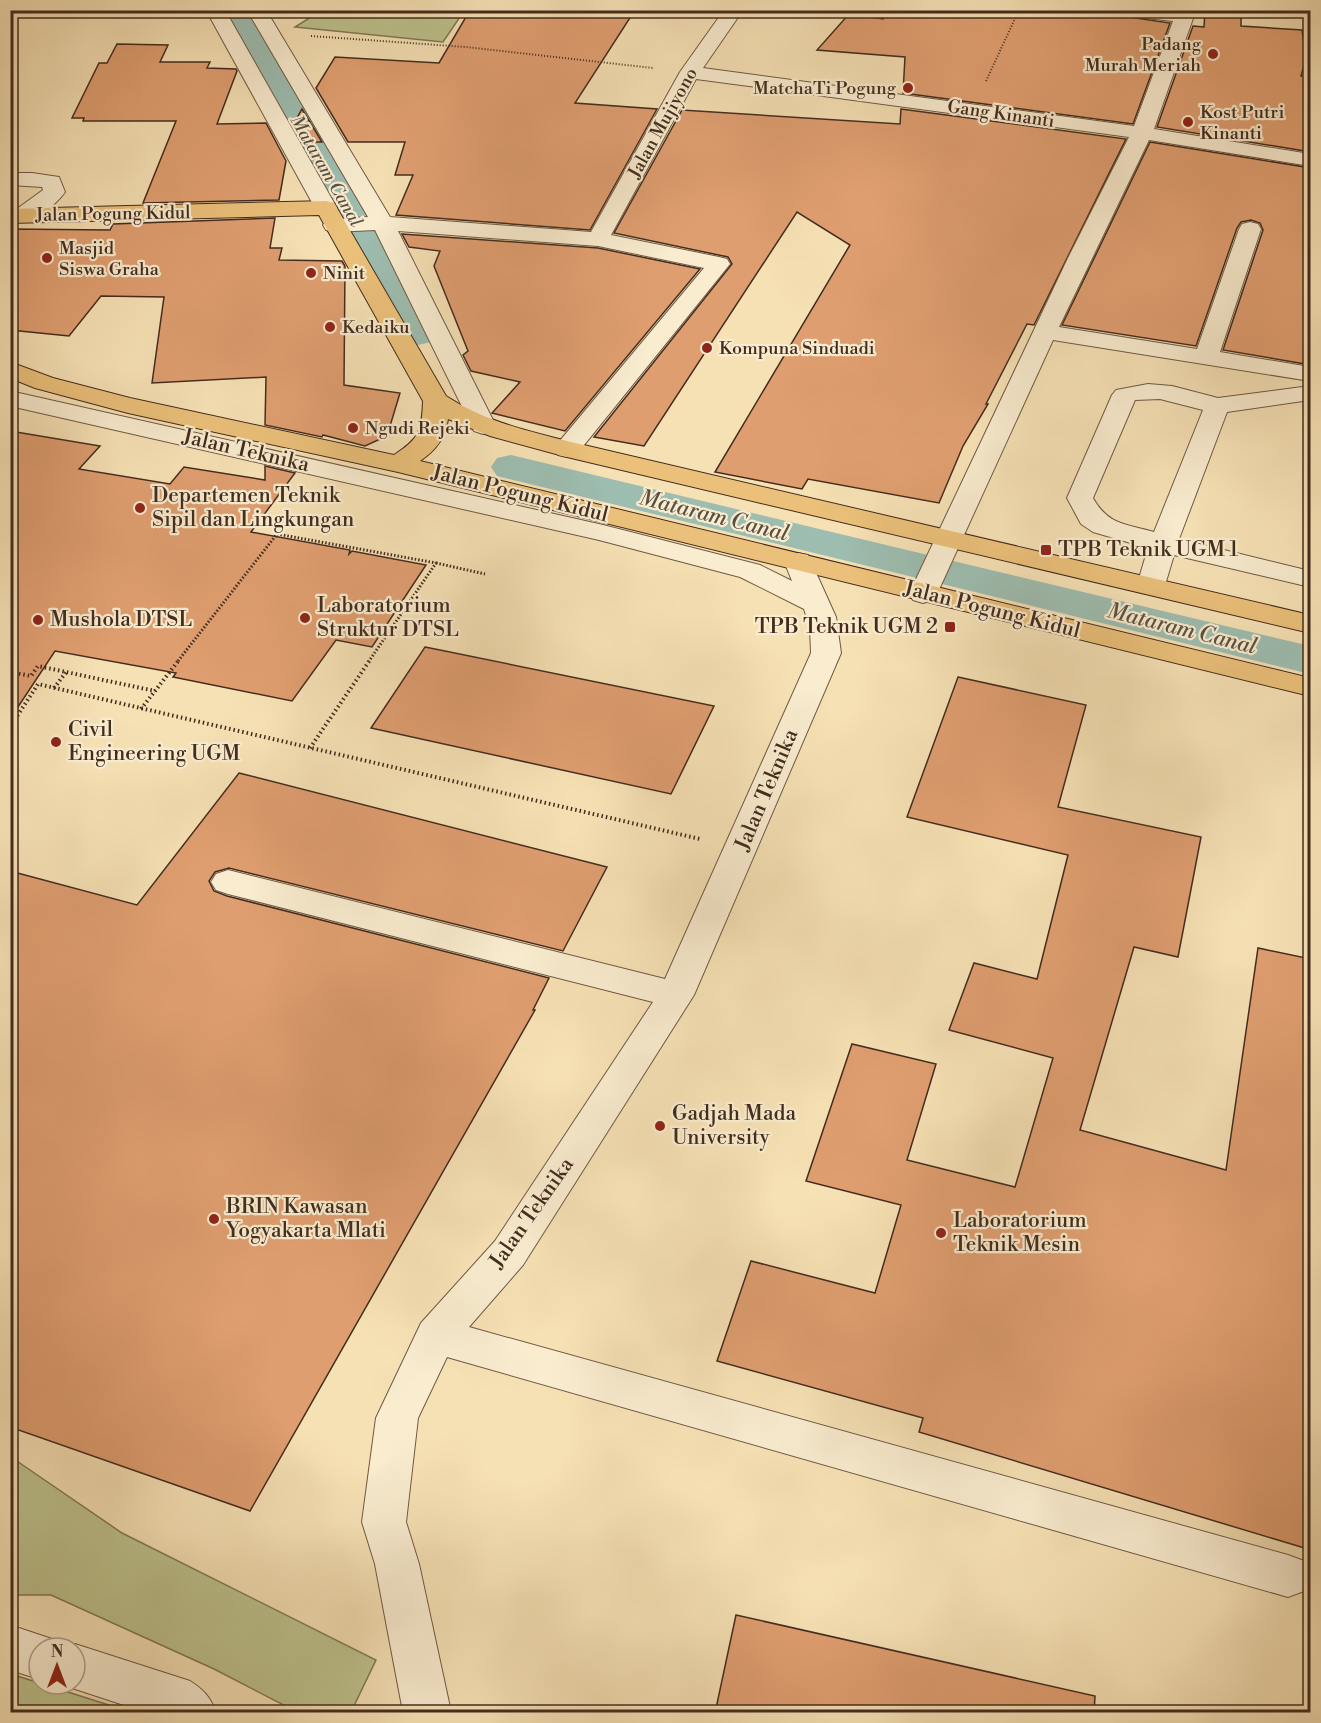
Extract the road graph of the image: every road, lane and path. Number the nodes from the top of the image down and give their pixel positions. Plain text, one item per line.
1 (215, 10) edge
2 (256, 10) edge
3 (734, 10) edge
4 (1019, 10) edge
5 (1128, 10) edge
6 (1185, 14) edge
7 (267, 33) junction
8 (236, 38) junction
9 (690, 72) junction
10 (973, 110) junction
11 (1142, 133) junction
12 (1311, 160) edge
13 (10, 179) edge
14 (16, 216) edge
15 (334, 219) junction
16 (379, 223) junction
17 (1250, 229) dead end
18 (598, 239) junction
19 (1046, 332) junction
20 (1206, 357) junction
21 (10, 369) edge
22 (1311, 374) edge
23 (1311, 393) edge
24 (10, 398) edge
25 (436, 401) junction
26 (1217, 406) junction
27 (483, 426) junction
28 (567, 449) junction
29 (399, 464) junction
30 (947, 541) junction
31 (1163, 544) junction
32 (798, 561) junction
33 (1311, 561) edge
34 (436, 563) junction
35 (16, 565) dead end
36 (1280, 571) junction
37 (10, 572) edge
38 (485, 573) dead end
39 (1311, 579) edge
40 (1151, 585) junction
41 (926, 587) junction
42 (816, 603) junction
43 (1311, 624) edge
44 (67, 671) junction
45 (10, 672) edge
46 (1311, 687) edge
47 (54, 688) junction
48 (155, 691) junction
49 (141, 709) junction
50 (10, 727) edge
51 (310, 748) junction
52 (741, 849) junction
53 (228, 882) dead end
54 (676, 995) junction
55 (436, 1336) junction
56 (1288, 1576) dead end
57 (10, 1647) edge
58 (27, 1652) edge
59 (87, 1671) edge
60 (192, 1713) edge
61 (427, 1713) edge

1 - 8 street
2 - 7 street
3 - 9 street, Jalan Mujiyono
4 - 10 path
5 - 6 street
6 - 11 street
7 - 8 street
7 - 9 path
7 - 16 street
8 - 15 street
9 - 10 street, Gang Kinanti
9 - 18 street, Jalan Mujiyono
10 - 11 street, Gang Kinanti
11 - 12 street, Gang Kinanti
11 - 19 street
13 - 14 street
14 - 15 main road, Jalan Pogung Kidul
15 - 16 street
15 - 25 main road
16 - 18 street
16 - 27 street
17 - 20 street
18 - 28 street
19 - 20 street
19 - 30 street
20 - 22 street
21 - 29 main road, Jalan Pogung Kidul
23 - 26 street
24 - 42 street, Jalan Teknika
25 - 27 main road
25 - 29 main road
26 - 31 street
26 - 31 street
27 - 28 main road
28 - 30 main road
29 - 32 main road, Jalan Pogung Kidul
30 - 40 main road
30 - 41 street
31 - 36 street
31 - 40 street
32 - 41 main road, Jalan Pogung Kidul
32 - 42 street
33 - 36 street
34 - 38 path
34 - 48 path
34 - 51 path
35 - 37 path
36 - 39 street
40 - 43 main road
41 - 46 main road, Jalan Pogung Kidul
42 - 52 street, Jalan Teknika
44 - 45 path
44 - 47 path
44 - 48 path
47 - 49 path
47 - 50 path
48 - 49 path
49 - 51 path
51 - 52 path
52 - 54 street, Jalan Teknika
53 - 54 street
54 - 55 street, Jalan Teknika
55 - 56 street
55 - 61 street, Jalan Teknika
57 - 58 street
59 - 60 street

